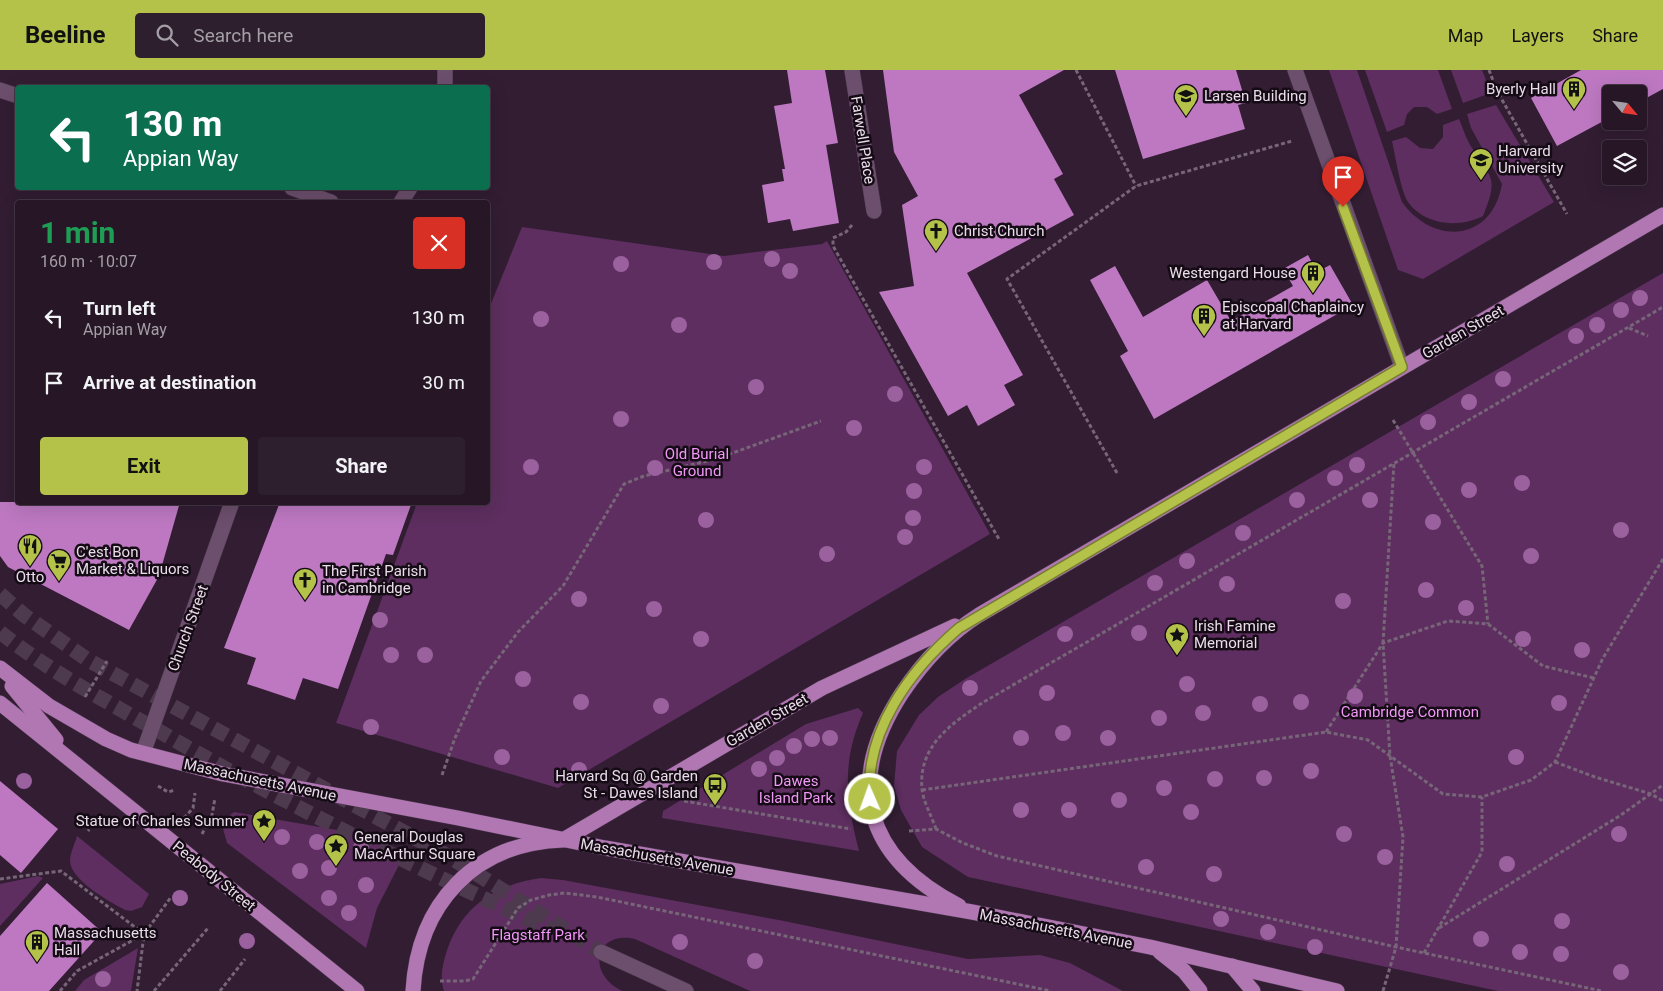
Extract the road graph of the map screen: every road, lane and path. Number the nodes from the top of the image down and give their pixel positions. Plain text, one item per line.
1 (445, 70) edge
2 (852, 70) edge
3 (1076, 70) edge
4 (1295, 70) edge
5 (1489, 70) edge
6 (445, 85) edge
7 (0, 90) edge
8 (15, 95) edge
9 (1316, 132) junction
10 (1136, 186) junction
11 (298, 190) edge
12 (325, 200) edge
13 (874, 211) dead end
14 (1567, 214) dead end
15 (1663, 215) edge
16 (856, 219) dead end
17 (1663, 307) edge
18 (1629, 328) junction
19 (1648, 336) dead end
20 (1402, 367) junction
21 (1393, 420) dead end
22 (821, 422) dead end
23 (1413, 452) junction
24 (1394, 463) junction
25 (1117, 473) dead end
26 (231, 505) edge
27 (1000, 541) dead end
28 (1663, 558) edge
29 (979, 615) junction
30 (1488, 624) junction
31 (1383, 643) junction
32 (107, 661) dead end
33 (0, 669) edge
34 (1594, 678) junction
35 (84, 698) dead end
36 (0, 703) edge
37 (1326, 732) junction
38 (143, 753) junction
39 (1390, 756) junction
40 (72, 761) junction
41 (1555, 762) junction
42 (442, 775) dead end
43 (1663, 785) edge
44 (196, 787) dead end
45 (922, 790) junction
46 (216, 792) dead end
47 (1651, 794) junction
48 (1482, 797) junction
49 (680, 801) dead end
50 (1663, 801) edge
51 (87, 816) dead end
52 (180, 824) dead end
53 (936, 829) junction
54 (854, 830) dead end
55 (911, 830) dead end
56 (88, 831) dead end
57 (199, 839) dead end
58 (563, 840) junction
59 (0, 879) edge
60 (171, 897) dead end
61 (972, 912) junction
62 (209, 927) dead end
63 (1439, 928) junction
64 (144, 934) junction
65 (1150, 947) junction
66 (1396, 947) junction
67 (601, 952) tunnel mouth
68 (1424, 953) junction
69 (245, 958) dead end
70 (1232, 966) junction
71 (448, 980) dead end
72 (1332, 990) edge
73 (60, 991) edge
74 (137, 991) edge
75 (154, 991) edge
76 (220, 991) edge
77 (356, 991) edge
78 (413, 991) edge
79 (686, 991) edge
80 (1052, 991) edge
81 (1200, 991) edge
82 (1253, 991) edge
83 (1305, 991) edge
84 (1384, 991) edge
85 (1602, 991) edge

1 - 6 street
2 - 13 street, Farwell Place
3 - 10 path
4 - 9 street
5 - 14 path
7 - 8 street
9 - 10 path
9 - 20 street
10 - 25 path
11 - 12 street
15 - 20 main road, Garden Street
16 - 27 path
17 - 18 path
18 - 19 path
18 - 23 path
20 - 29 main road, Garden Street
21 - 23 path
22 - 42 path
23 - 24 path
23 - 30 path
24 - 31 path
24 - 45 path
26 - 38 street, Church Street
28 - 34 path
29 - 58 main road, Garden Street
29 - 61 main road, Garden Street
30 - 31 path
30 - 34 path
31 - 37 path
31 - 39 path
32 - 35 path
33 - 38 main road, Massachusetts Avenue
33 - 40 main road
34 - 41 path
36 - 40 main road
37 - 39 path
37 - 45 path
38 - 58 main road, Massachusetts Avenue
39 - 48 path
39 - 66 path
40 - 77 main road, Peabody Street
41 - 47 path
41 - 48 path
43 - 47 path
44 - 52 path
45 - 53 path
46 - 57 path
47 - 50 path
47 - 63 path
48 - 63 path
49 - 54 path
51 - 56 path
53 - 55 path
53 - 66 path
58 - 61 main road, Massachusetts Avenue
58 - 78 main road
59 - 64 path
60 - 64 path
61 - 65 main road, Massachusetts Avenue
62 - 75 path
63 - 68 path
64 - 73 path
64 - 74 path
65 - 70 main road, Massachusetts Avenue
65 - 81 main road
66 - 68 path
66 - 84 path
67 - 79 street
68 - 85 path
69 - 76 path
70 - 72 main road, Massachusetts Avenue
70 - 82 main road
71 - 80 path
72 - 83 street

